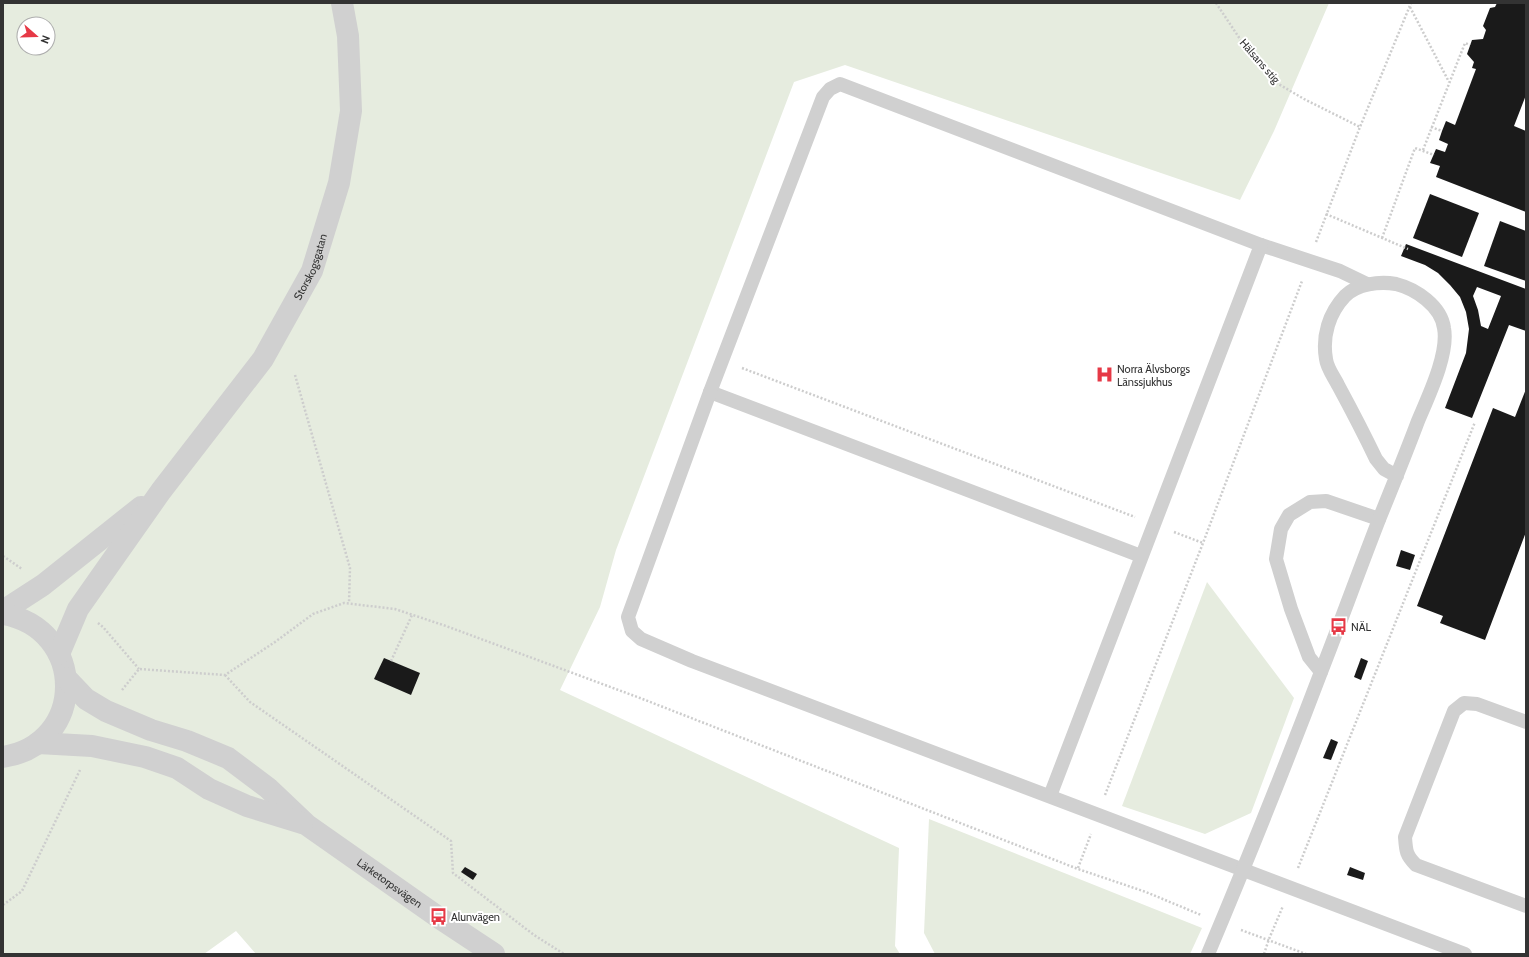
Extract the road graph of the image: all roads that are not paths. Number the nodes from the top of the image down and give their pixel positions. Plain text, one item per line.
1 (342, 3) edge
2 (1261, 245) junction
3 (1367, 284) junction
4 (710, 392) junction
5 (1397, 476) junction
6 (161, 491) junction
7 (1379, 519) junction
8 (1141, 556) junction
9 (3, 612) edge
10 (59, 654) junction
11 (1321, 672) junction
12 (66, 678) junction
13 (1526, 722) edge
14 (38, 743) junction
15 (3, 756) edge
16 (1050, 796) junction
17 (307, 825) junction
18 (1243, 869) junction
19 (1526, 906) edge
20 (494, 954) edge
21 (1208, 954) edge
22 (1465, 954) edge

1 - 6 street, Storskogsgatan
2 - 3 lane
2 - 4 lane
2 - 8 lane
3 - 5 lane
3 - 5 lane
4 - 8 lane
4 - 16 lane
5 - 7 lane
6 - 9 street
6 - 10 street
7 - 11 lane
7 - 11 lane
8 - 16 lane
9 - 10 street
10 - 12 street
11 - 18 lane
12 - 14 street
12 - 17 street
13 - 19 lane
14 - 15 street
14 - 17 street
16 - 18 lane
17 - 20 street, Lärketorpsvägen
18 - 21 lane
18 - 22 lane

